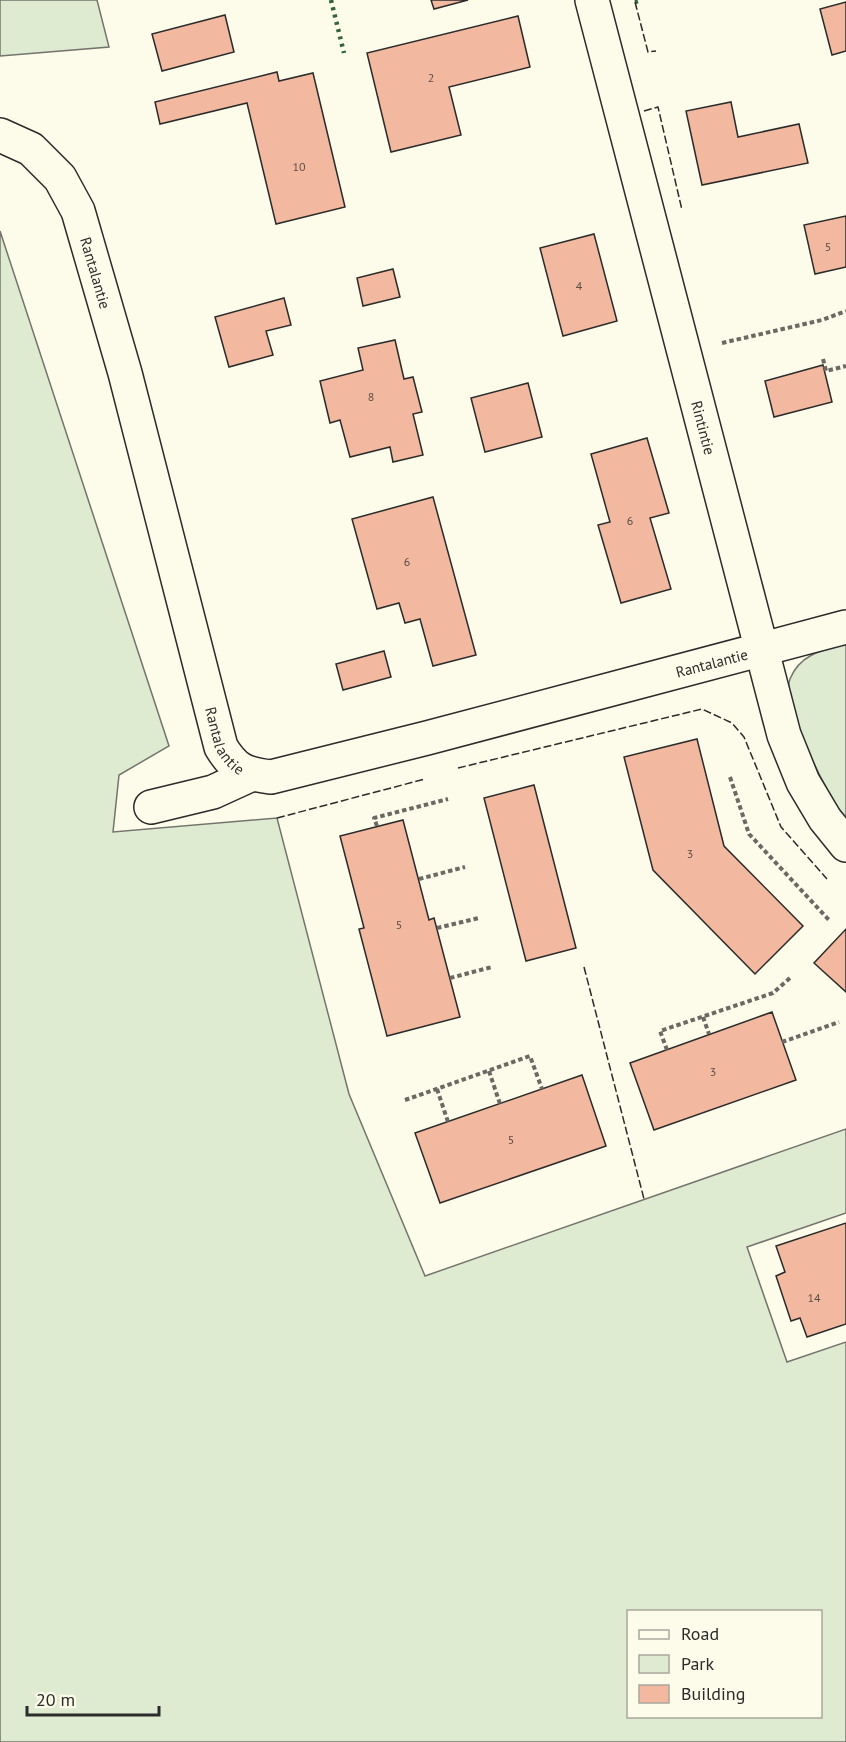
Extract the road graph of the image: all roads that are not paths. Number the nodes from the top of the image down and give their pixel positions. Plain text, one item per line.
1 (592, 0) edge
2 (0, 135) edge
3 (846, 627) edge
4 (762, 649) junction
5 (250, 775) junction
6 (151, 807) dead end
7 (846, 844) edge

1 - 4 street, Rintintie
2 - 5 street, Rantalantie
3 - 4 street, Rantalantie
4 - 5 street, Rantalantie
4 - 7 street, Rintintie
5 - 6 street

